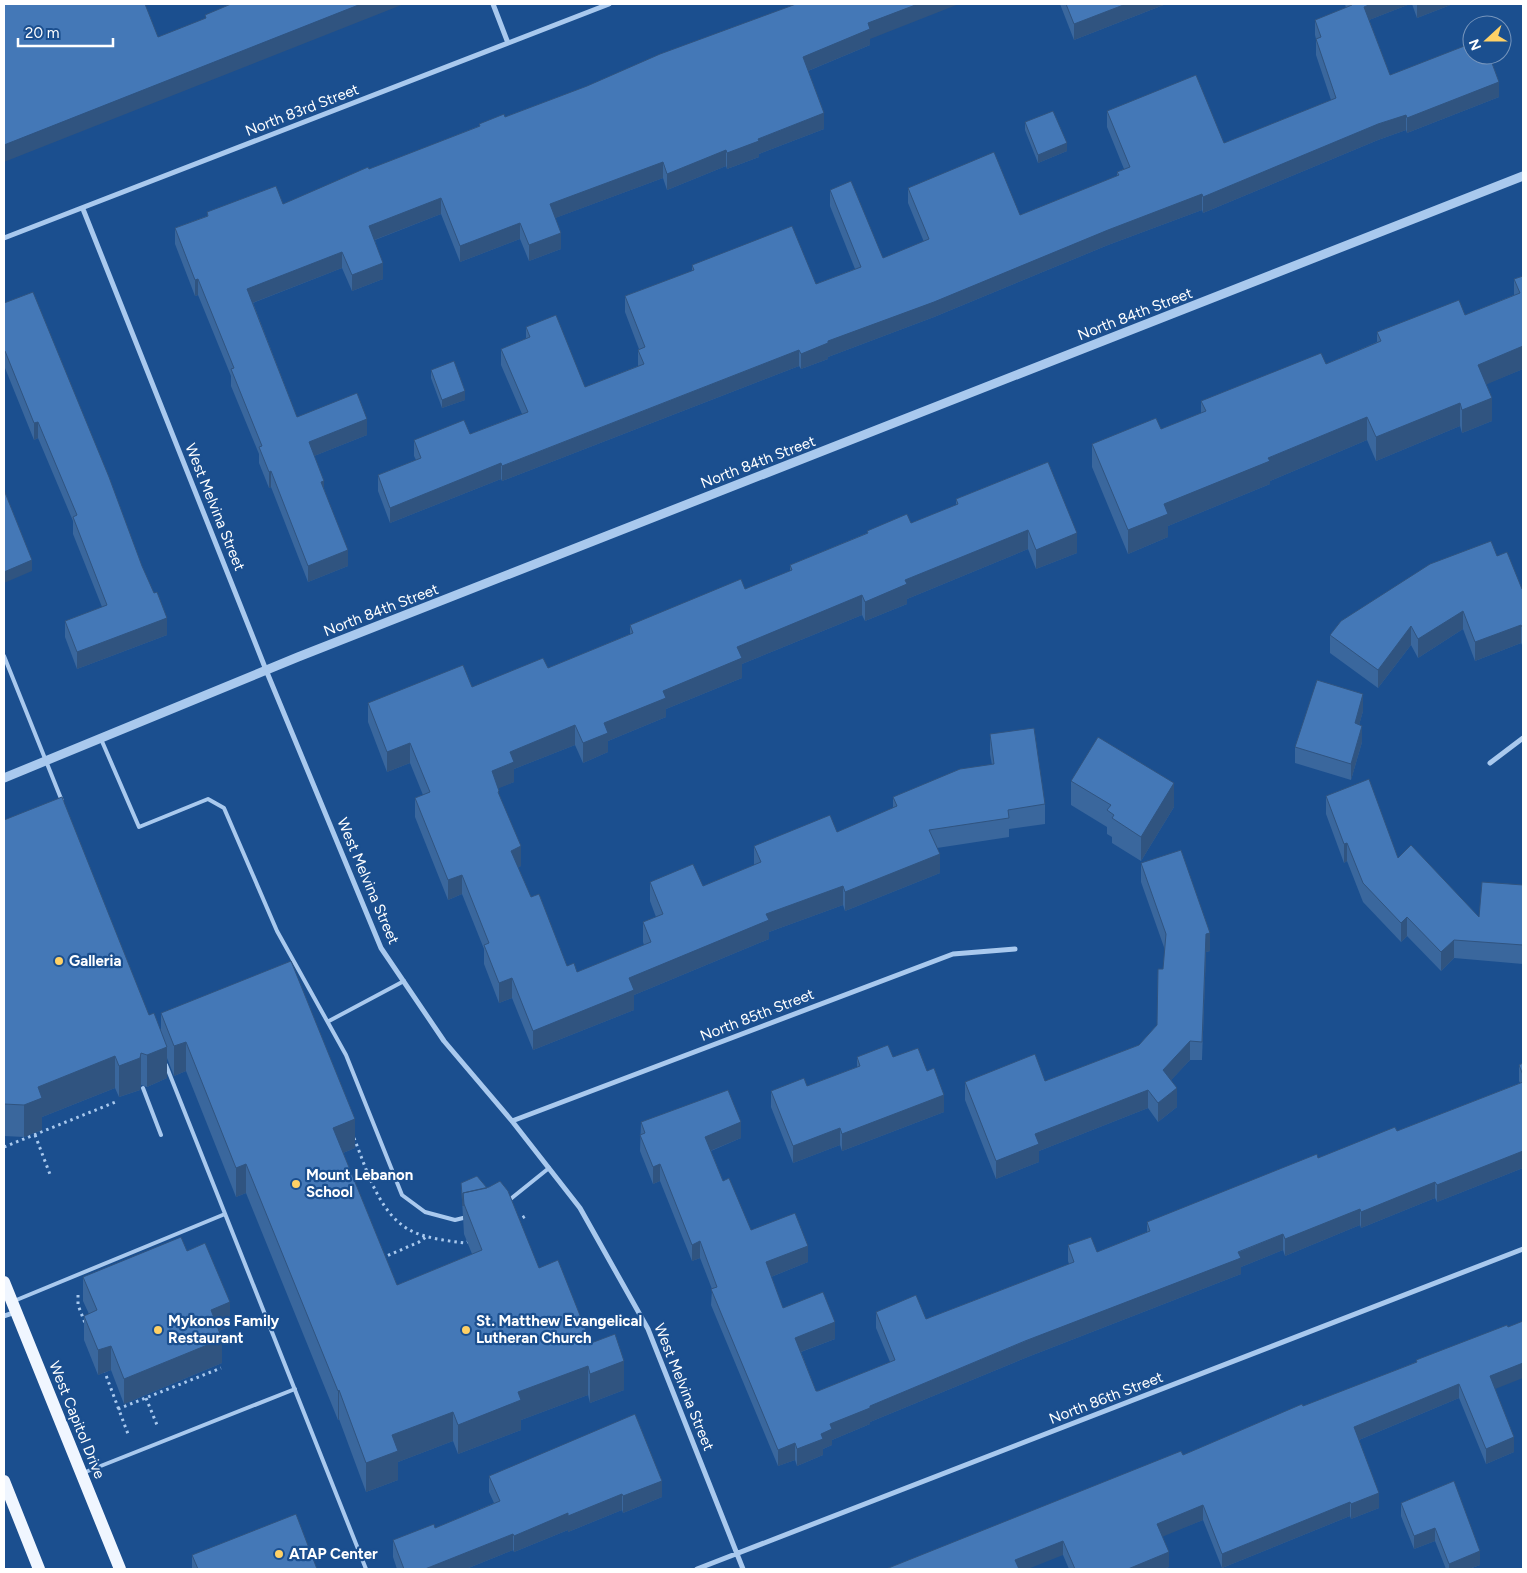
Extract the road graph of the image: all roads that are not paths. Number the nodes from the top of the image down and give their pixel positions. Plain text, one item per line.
1 (493, 4) edge
2 (609, 4) edge
3 (508, 43) junction
4 (1523, 176) edge
5 (83, 209) junction
6 (4, 238) edge
7 (4, 656) edge
8 (266, 670) junction
9 (100, 738) junction
10 (1523, 738) edge
11 (46, 761) junction
12 (1490, 763) dead end
13 (4, 778) edge
14 (65, 810) edge
15 (1015, 950) dead end
16 (404, 981) junction
17 (329, 1021) junction
18 (164, 1058) edge
19 (143, 1088) dead end
20 (512, 1121) junction
21 (160, 1135) dead end
22 (549, 1168) junction
23 (505, 1202) edge
24 (226, 1214) junction
25 (472, 1216) edge
26 (1523, 1250) edge
27 (4, 1282) edge
28 (10, 1310) edge
29 (295, 1389) junction
30 (81, 1474) junction
31 (4, 1482) edge
32 (737, 1554) junction
33 (39, 1569) edge
34 (120, 1569) edge
35 (366, 1569) edge
36 (697, 1569) edge
37 (743, 1569) edge

1 - 3 street
2 - 3 street, North 83rd Street
3 - 5 street, North 83rd Street
4 - 8 street, North 84th Street
5 - 6 street, North 83rd Street
5 - 8 street, West Melvina Street
7 - 11 lane
8 - 9 street, North 84th Street
8 - 16 street, West Melvina Street
9 - 11 street, North 84th Street
9 - 17 lane
10 - 12 street
11 - 13 street, North 84th Street
11 - 14 lane
15 - 20 street, North 85th Street
16 - 17 lane
16 - 20 street, West Melvina Street
17 - 25 lane
18 - 24 lane
19 - 21 lane
20 - 22 street, West Melvina Street
22 - 23 lane
22 - 32 street, West Melvina Street
24 - 28 lane
24 - 29 lane
26 - 32 street, North 86th Street
27 - 28 main road, West Capitol Drive
28 - 30 main road, West Capitol Drive
29 - 30 lane
29 - 35 lane
30 - 34 main road, West Capitol Drive
31 - 33 main road
32 - 36 street, North 86th Street
32 - 37 street, West Melvina Street

